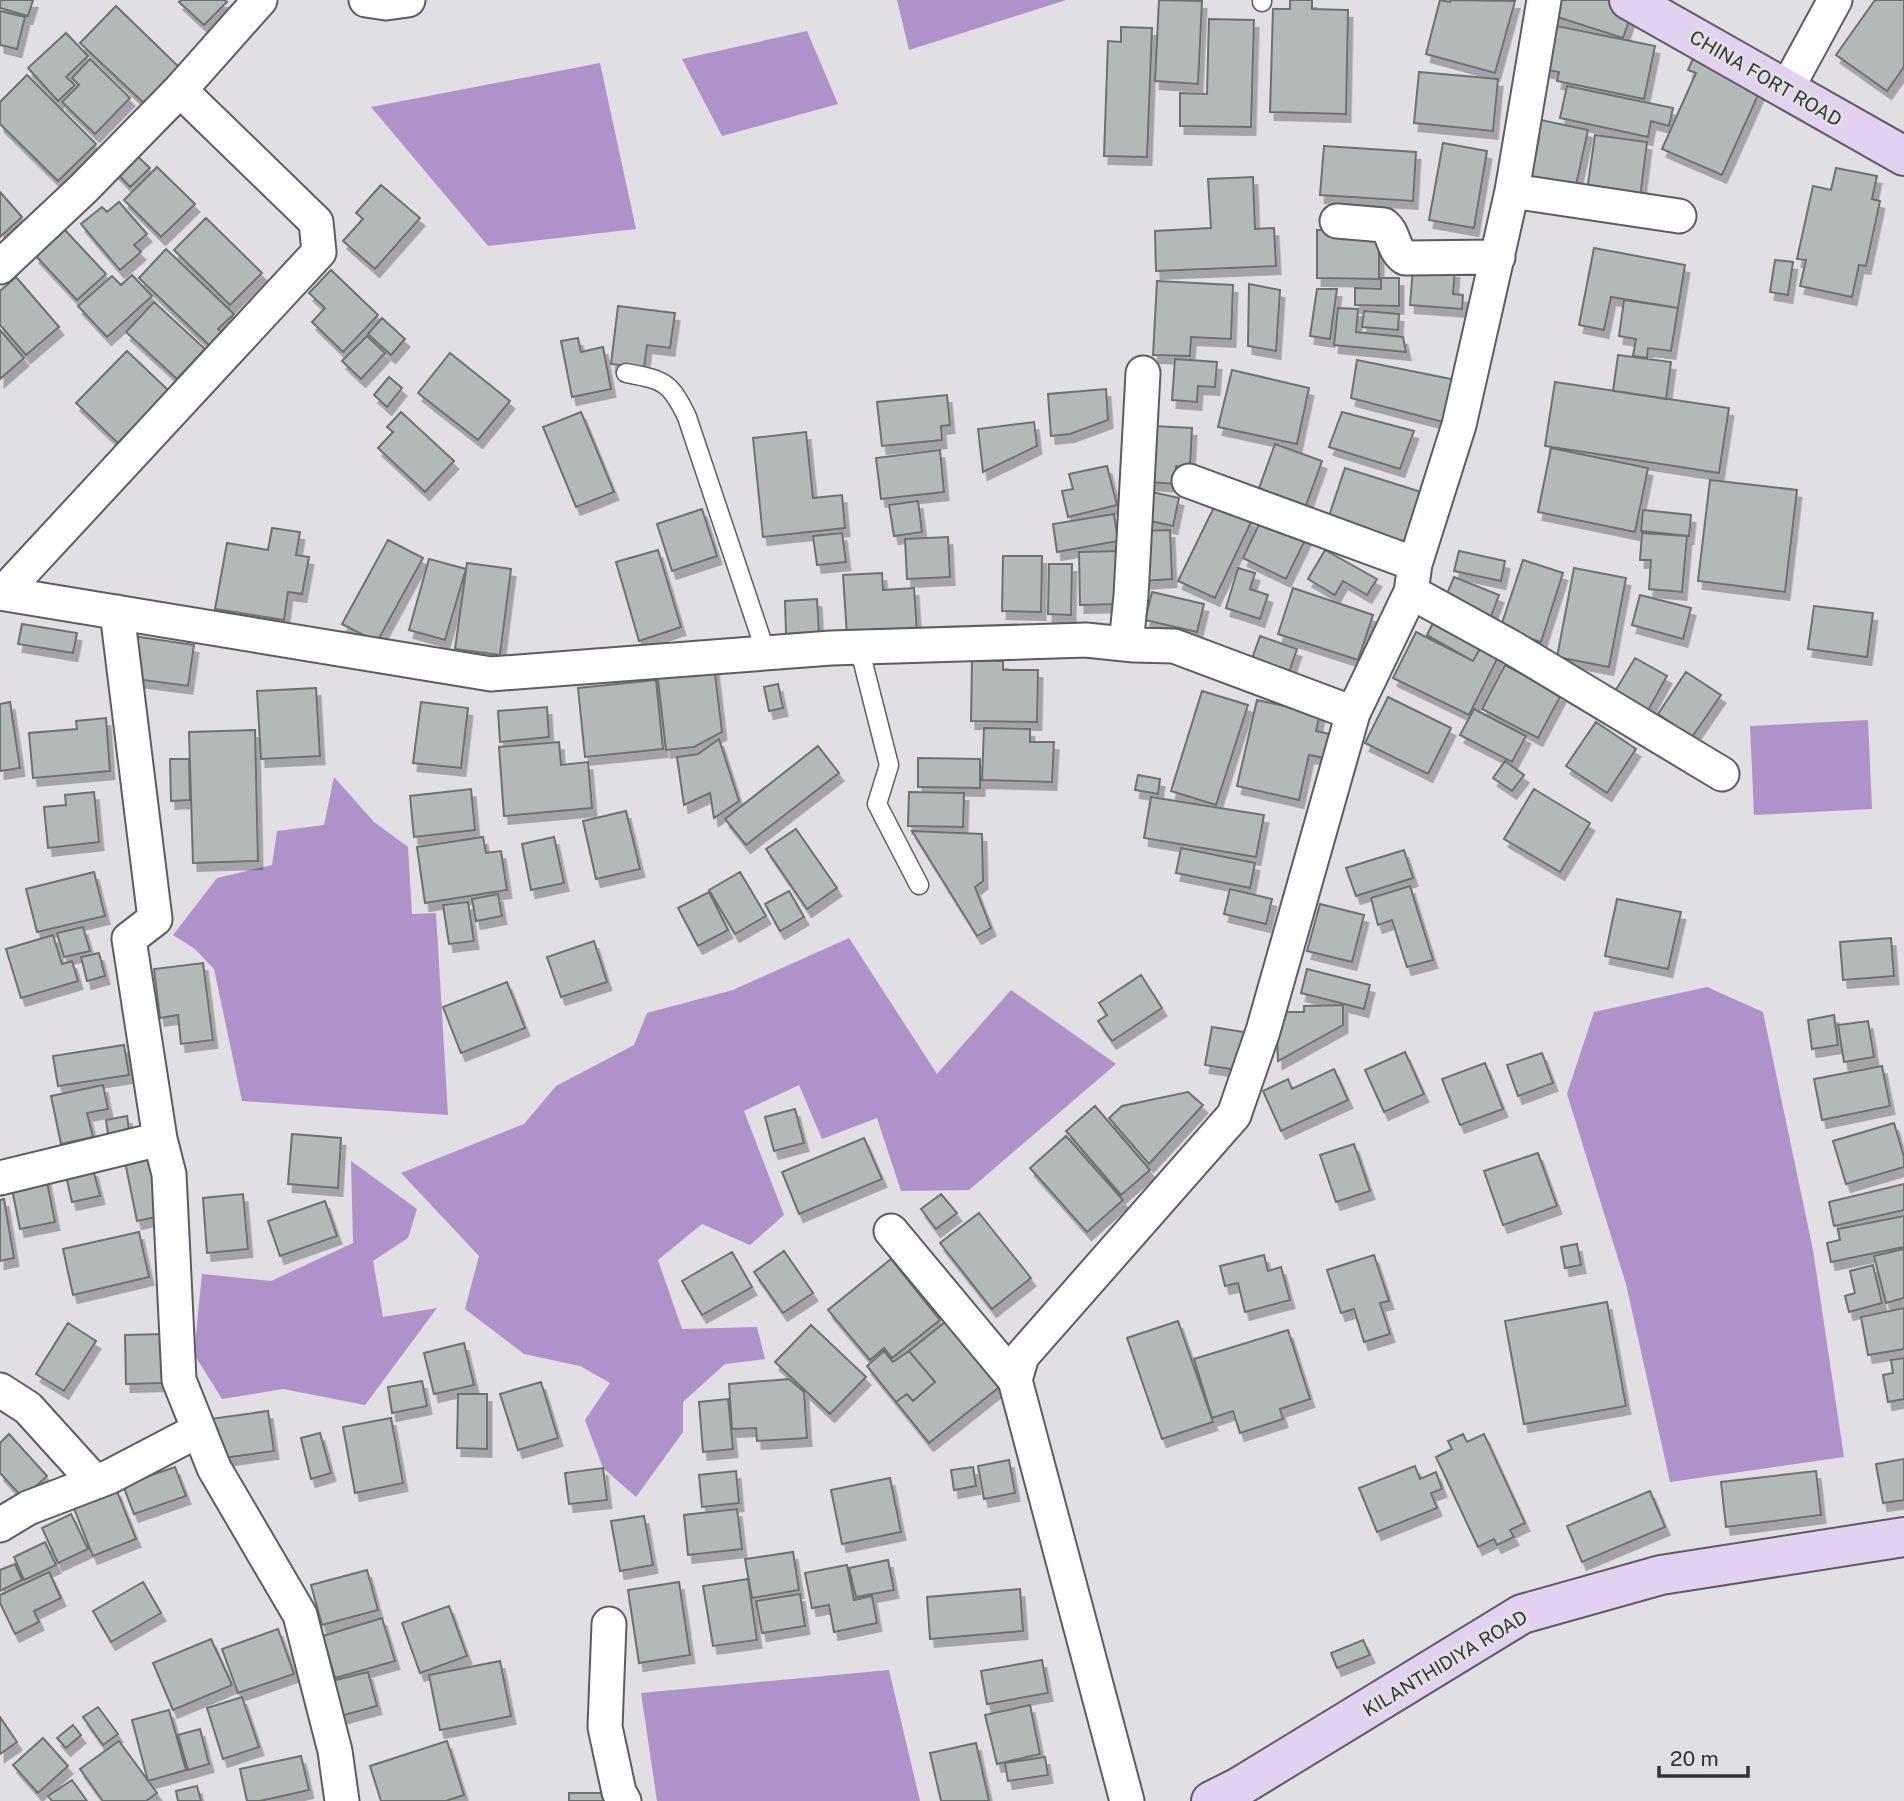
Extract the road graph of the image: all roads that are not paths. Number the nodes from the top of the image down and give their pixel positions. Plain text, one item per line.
1 (260, 0) edge
2 (366, 0) edge
3 (408, 0) edge
4 (1544, 0) edge
5 (1629, 0) edge
6 (1835, 0) edge
7 (180, 90) junction
8 (1786, 90) junction
9 (1904, 156) edge
10 (1512, 191) junction
11 (1679, 216) dead end
12 (1337, 221) dead end
13 (1498, 257) junction
14 (0, 267) edge
15 (626, 373) dead end
16 (1143, 373) dead end
17 (1189, 481) dead end
18 (1413, 578) junction
19 (1, 593) edge
20 (117, 612) junction
21 (1126, 644) junction
22 (859, 647) junction
23 (766, 653) junction
24 (1353, 713) junction
25 (1722, 775) dead end
26 (919, 885) dead end
27 (160, 1139) junction
28 (0, 1178) edge
29 (891, 1231) dead end
30 (1015, 1380) junction
31 (0, 1390) edge
32 (199, 1430) junction
33 (95, 1482) junction
34 (0, 1525) edge
35 (1904, 1537) edge
36 (609, 1624) dead end
37 (1230, 1796) edge
38 (342, 1801) edge
39 (624, 1801) edge
40 (1127, 1801) edge

1 - 7 street
2 - 3 street
4 - 10 street
5 - 8 street, CHINA FORT ROAD
6 - 8 street
7 - 14 street
7 - 19 street
8 - 9 street, CHINA FORT ROAD
10 - 11 street
10 - 13 street
12 - 13 street
13 - 18 street
15 - 23 lane
16 - 21 street
17 - 18 street
18 - 24 street
18 - 25 street
19 - 20 street
20 - 23 street
20 - 27 street
21 - 22 street
21 - 24 street
22 - 23 street
22 - 26 lane
24 - 30 street
27 - 28 street
27 - 32 street
29 - 30 street
30 - 40 street
31 - 33 street
32 - 33 street
32 - 38 street
33 - 34 street
35 - 37 street, KILANTHIDIYA ROAD
36 - 39 street

